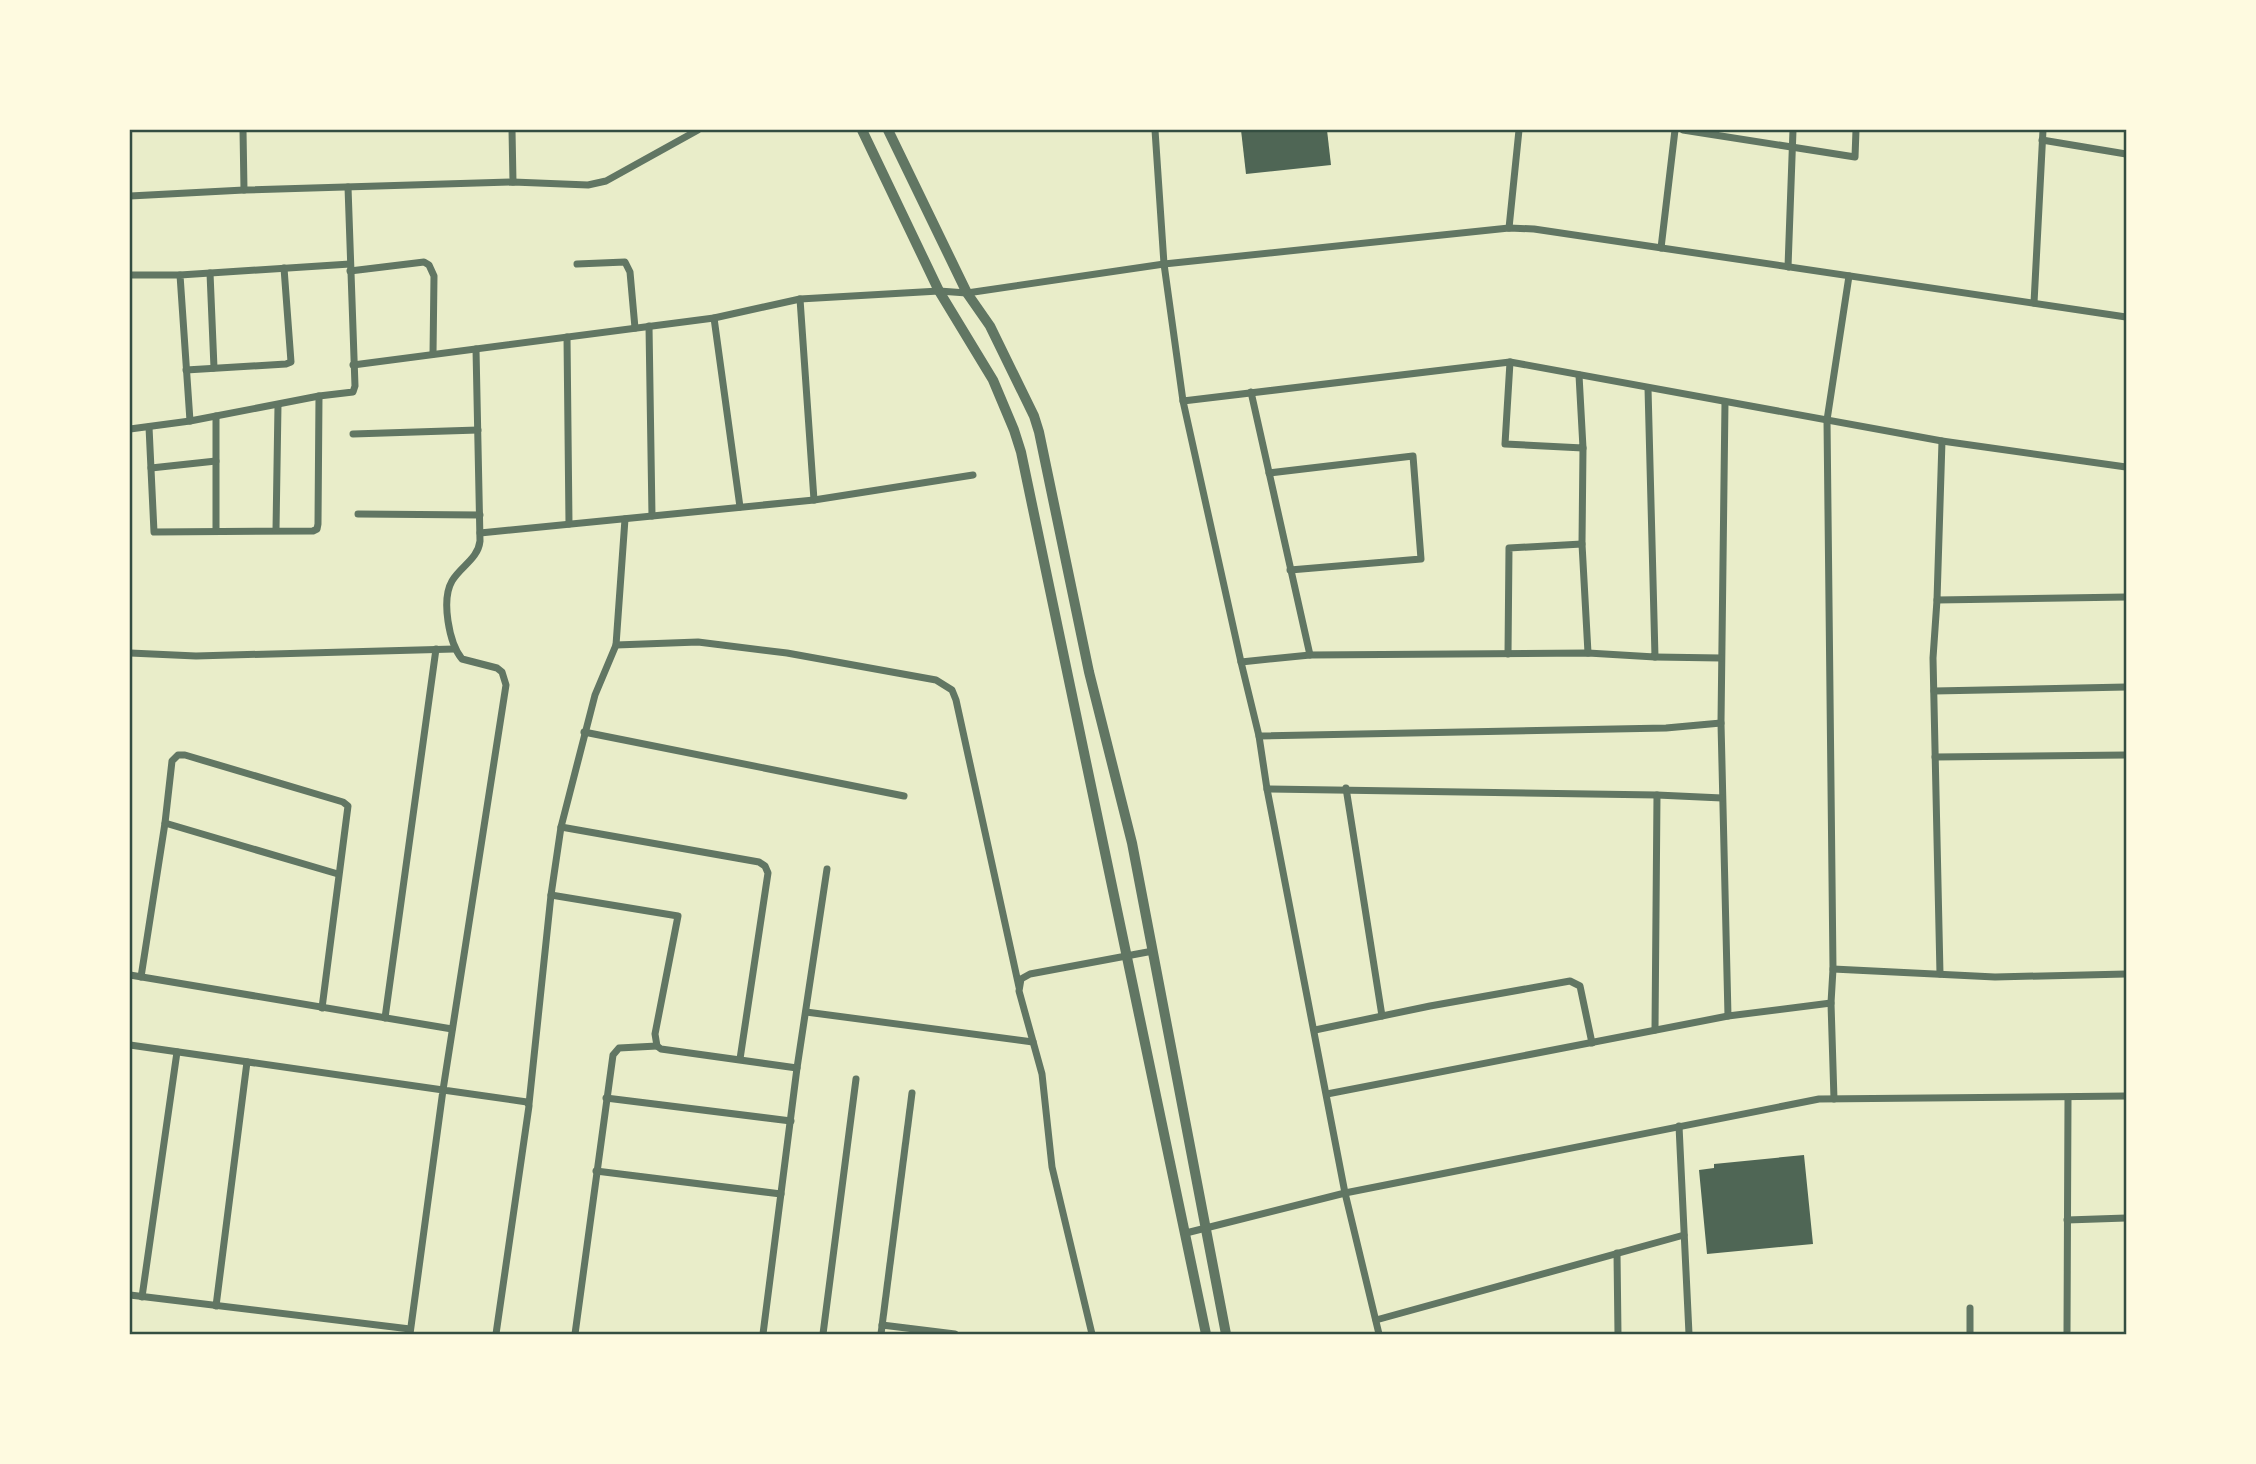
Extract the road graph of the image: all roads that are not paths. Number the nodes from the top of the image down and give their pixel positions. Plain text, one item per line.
1 (243, 130) edge
2 (512, 130) edge
3 (698, 130) edge
4 (862, 130) edge
5 (888, 130) edge
6 (1155, 130) edge
7 (1519, 130) edge
8 (1675, 130) edge
9 (1683, 130) edge
10 (1793, 130) edge
11 (1856, 130) edge
12 (2043, 130) edge
13 (1724, 132) edge
14 (2042, 140) junction
15 (1792, 146) junction
16 (2126, 155) edge
17 (513, 183) junction
18 (348, 187) junction
19 (244, 190) junction
20 (130, 196) edge
21 (1509, 228) junction
22 (1661, 248) junction
23 (576, 264) dead end
24 (1164, 264) junction
25 (350, 267) junction
26 (1788, 267) junction
27 (284, 268) junction
28 (210, 273) junction
29 (130, 275) edge
30 (180, 275) junction
31 (1849, 276) junction
32 (939, 290) junction
33 (967, 293) junction
34 (800, 299) junction
35 (2034, 303) junction
36 (2126, 317) edge
37 (713, 318) junction
38 (649, 326) junction
39 (635, 328) junction
40 (567, 337) junction
41 (476, 349) junction
42 (433, 354) junction
43 (1510, 362) junction
44 (353, 365) junction
45 (214, 368) junction
46 (186, 370) junction
47 (1579, 375) junction
48 (1648, 388) junction
49 (1251, 393) junction
50 (319, 396) junction
51 (1183, 401) junction
52 (1725, 402) junction
53 (278, 405) junction
54 (216, 416) junction
55 (1827, 420) junction
56 (190, 421) junction
57 (149, 427) junction
58 (130, 429) edge
59 (478, 430) junction
60 (354, 434) dead end
61 (1942, 441) junction
62 (1583, 448) junction
63 (216, 461) junction
64 (2126, 467) edge
65 (151, 468) junction
66 (1269, 473) junction
67 (973, 475) dead end
68 (814, 500) junction
69 (740, 507) junction
70 (358, 514) dead end
71 (480, 515) junction
72 (652, 516) junction
73 (625, 519) junction
74 (569, 524) junction
75 (276, 530) junction
76 (216, 531) junction
77 (480, 533) junction
78 (1583, 544) junction
79 (1290, 569) junction
80 (2126, 597) edge
81 (1937, 600) junction
82 (616, 645) junction
83 (436, 649) junction
84 (454, 649) junction
85 (130, 653) edge
86 (1588, 653) junction
87 (1508, 654) junction
88 (1310, 655) junction
89 (1655, 657) junction
90 (1721, 658) junction
91 (1241, 662) junction
92 (2126, 687) edge
93 (1934, 691) junction
94 (1721, 723) junction
95 (584, 732) junction
96 (1259, 736) junction
97 (2126, 755) edge
98 (1935, 757) junction
99 (1346, 788) junction
100 (1267, 789) junction
101 (1657, 795) junction
102 (904, 796) dead end
103 (1722, 798) junction
104 (165, 823) junction
105 (561, 827) junction
106 (827, 869) dead end
107 (338, 874) junction
108 (551, 895) junction
109 (1153, 951) junction
110 (1128, 955) junction
111 (1833, 969) junction
112 (1940, 974) junction
113 (2126, 974) edge
114 (130, 975) edge
115 (141, 977) junction
116 (1019, 988) junction
117 (1831, 1003) junction
118 (322, 1008) junction
119 (806, 1013) junction
120 (1382, 1016) junction
121 (1728, 1016) junction
122 (385, 1018) junction
123 (452, 1030) junction
124 (1315, 1030) junction
125 (1655, 1030) junction
126 (1033, 1042) junction
127 (1592, 1042) junction
128 (130, 1045) edge
129 (657, 1046) junction
130 (177, 1052) junction
131 (740, 1059) junction
132 (247, 1062) junction
133 (797, 1068) junction
134 (856, 1079) dead end
135 (443, 1090) junction
136 (912, 1093) dead end
137 (1327, 1094) junction
138 (2126, 1096) edge
139 (606, 1098) junction
140 (2068, 1098) junction
141 (1834, 1099) junction
142 (529, 1104) junction
143 (791, 1121) junction
144 (1679, 1126) junction
145 (596, 1171) junction
146 (1345, 1193) junction
147 (781, 1194) junction
148 (2126, 1217) edge
149 (2067, 1220) junction
150 (1204, 1228) junction
151 (1186, 1233) junction
152 (1684, 1235) junction
153 (1617, 1253) junction
154 (130, 1295) edge
155 (142, 1297) junction
156 (216, 1306) junction
157 (1970, 1308) dead end
158 (1376, 1320) junction
159 (882, 1325) junction
160 (410, 1332) edge
161 (496, 1335) edge
162 (575, 1335) edge
163 (763, 1335) edge
164 (823, 1335) edge
165 (881, 1335) edge
166 (955, 1335) edge
167 (1092, 1335) edge
168 (1206, 1335) edge
169 (1226, 1335) edge
170 (1379, 1335) edge
171 (1618, 1335) edge
172 (1689, 1335) edge
173 (1970, 1335) edge
174 (2067, 1335) edge

1 - 19 street
2 - 17 street
3 - 17 street
4 - 32 street
5 - 33 street
6 - 24 street
7 - 21 street
8 - 22 street
9 - 13 street
10 - 15 street
11 - 15 street
12 - 14 street
13 - 15 street
14 - 16 street
14 - 35 street
15 - 26 street
17 - 18 street
18 - 19 street
18 - 25 street
19 - 20 street
21 - 22 street
21 - 24 street
22 - 26 street
23 - 39 street
24 - 33 street
24 - 51 street
25 - 27 street
25 - 42 street
25 - 44 street
26 - 31 street
27 - 28 street
27 - 45 street
28 - 30 street
28 - 45 street
29 - 30 street
30 - 46 street
31 - 35 street
31 - 55 street
32 - 33 street
32 - 34 street
32 - 110 street
33 - 109 street
34 - 37 street
34 - 68 street
35 - 36 street
37 - 38 street
37 - 69 street
38 - 39 street
38 - 72 street
39 - 40 street
40 - 41 street
40 - 74 street
41 - 42 street
41 - 59 street
42 - 44 street
43 - 47 street
43 - 49 street
43 - 62 street
44 - 50 street
45 - 46 street
46 - 56 street
47 - 48 street
47 - 62 street
48 - 52 street
48 - 89 street
49 - 51 street
49 - 66 street
50 - 53 street
50 - 75 street
51 - 91 street
52 - 55 street
52 - 90 street
53 - 54 street
53 - 75 street
54 - 56 street
54 - 63 street
55 - 61 street
55 - 111 street
56 - 57 street
57 - 58 street
57 - 65 street
59 - 60 street
59 - 71 street
61 - 64 street
61 - 81 street
62 - 78 street
63 - 65 street
63 - 76 street
65 - 76 street
66 - 79 street
66 - 79 street
67 - 68 street
68 - 69 street
69 - 72 street
70 - 71 street
71 - 77 street
72 - 73 street
73 - 74 street
73 - 82 street
74 - 77 street
75 - 76 street
77 - 84 street
78 - 86 street
78 - 87 street
79 - 88 street
80 - 81 street
81 - 93 street
82 - 95 street
82 - 116 street
83 - 84 street
83 - 85 street
83 - 122 street
84 - 123 street
86 - 87 street
86 - 89 street
87 - 88 street
88 - 91 street
89 - 90 street
90 - 94 street
91 - 96 street
92 - 93 street
93 - 98 street
94 - 96 street
94 - 103 street
95 - 102 street
95 - 105 street
96 - 100 street
97 - 98 street
98 - 112 street
99 - 100 street
99 - 101 street
99 - 120 street
100 - 124 street
101 - 103 street
101 - 125 street
103 - 121 street
104 - 107 street
104 - 107 street
104 - 115 street
105 - 108 street
105 - 131 street
106 - 119 street
107 - 118 street
108 - 129 street
108 - 142 street
109 - 110 street
109 - 150 street
110 - 116 street
110 - 151 street
111 - 112 street
111 - 117 street
112 - 113 street
114 - 115 street
115 - 118 street
116 - 126 street
117 - 121 street
117 - 141 street
118 - 122 street
119 - 126 street
119 - 133 street
120 - 124 street
120 - 127 street
121 - 125 street
122 - 123 street
123 - 135 street
124 - 137 street
125 - 127 street
126 - 167 street
127 - 137 street
128 - 130 street
129 - 131 street
129 - 139 street
130 - 132 street
130 - 155 street
131 - 133 street
132 - 135 street
132 - 156 street
133 - 143 street
134 - 164 street
135 - 142 street
135 - 160 street
136 - 159 street
137 - 146 street
138 - 140 street
139 - 143 street
139 - 145 street
140 - 141 street
140 - 149 street
141 - 144 street
142 - 161 street
143 - 147 street
144 - 146 street
144 - 152 street
145 - 147 street
145 - 162 street
146 - 150 street
146 - 158 street
147 - 163 street
148 - 149 street
149 - 174 street
150 - 151 street
150 - 169 street
151 - 168 street
152 - 153 street
152 - 172 street
153 - 158 street
153 - 171 street
154 - 155 street
155 - 156 street
156 - 160 street
157 - 173 street
158 - 170 street
159 - 165 street
159 - 166 street

